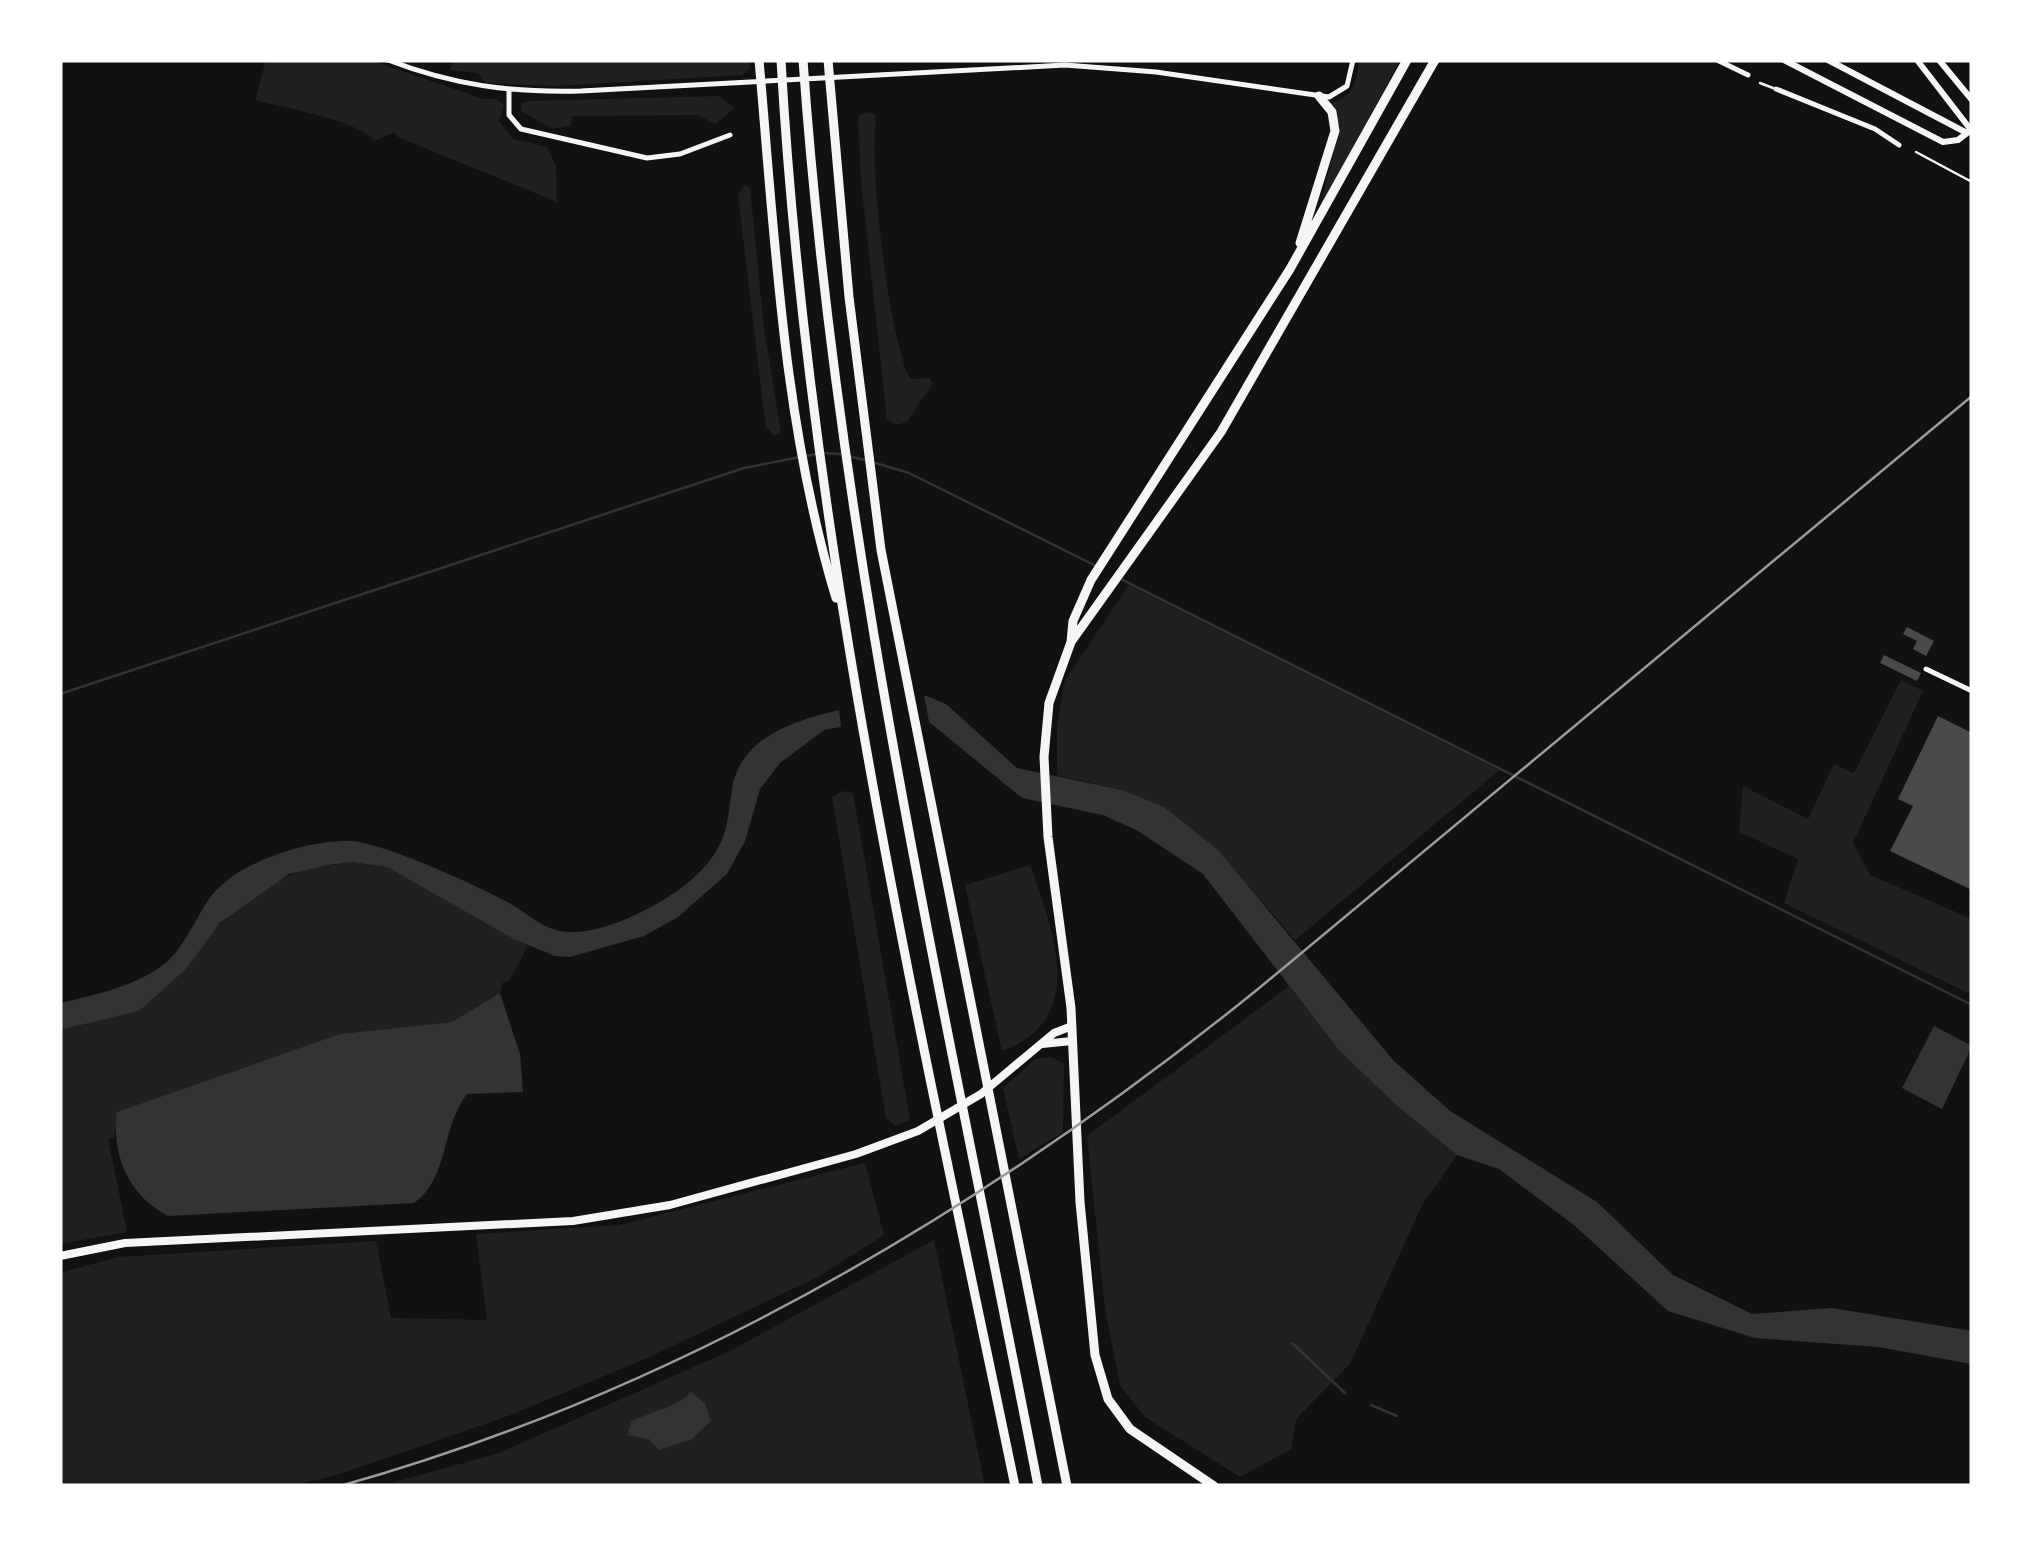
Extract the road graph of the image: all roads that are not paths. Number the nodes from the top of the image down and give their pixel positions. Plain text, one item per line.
1 (388, 60) edge
2 (759, 60) edge
3 (781, 60) edge
4 (803, 60) edge
5 (828, 60) edge
6 (1353, 60) edge
7 (1408, 60) edge
8 (1435, 60) edge
9 (1717, 60) edge
10 (1784, 60) edge
11 (1828, 60) edge
12 (1917, 60) edge
13 (1939, 60) edge
14 (1748, 76) dead end
15 (1760, 83) dead end
16 (1774, 89) joint
17 (509, 92) junction
18 (1318, 96) junction
19 (1972, 100) edge
20 (1970, 131) edge
21 (730, 135) dead end
22 (1899, 145) dead end
23 (1290, 269) junction
24 (845, 630) junction
25 (1071, 642) junction
26 (1926, 669) dead end
27 (1972, 691) edge
28 (1072, 1026) junction
29 (1072, 1041) junction
30 (1042, 1044) junction
31 (60, 1256) edge
32 (1015, 1486) edge
33 (1038, 1486) edge
34 (1064, 1486) edge
35 (1214, 1486) edge

1 - 17 street
2 - 24 highway
3 - 24 highway
4 - 33 highway
5 - 34 highway
6 - 18 street
7 - 23 highway
8 - 25 highway
9 - 14 street
10 - 20 street
11 - 20 street
12 - 20 street
13 - 19 street
15 - 16 lane
16 - 22 street
17 - 18 street
17 - 21 street
18 - 23 highway
23 - 25 highway
24 - 32 highway
25 - 28 highway
26 - 27 street
28 - 29 highway
28 - 30 main road
29 - 30 main road
29 - 35 highway
30 - 31 main road

